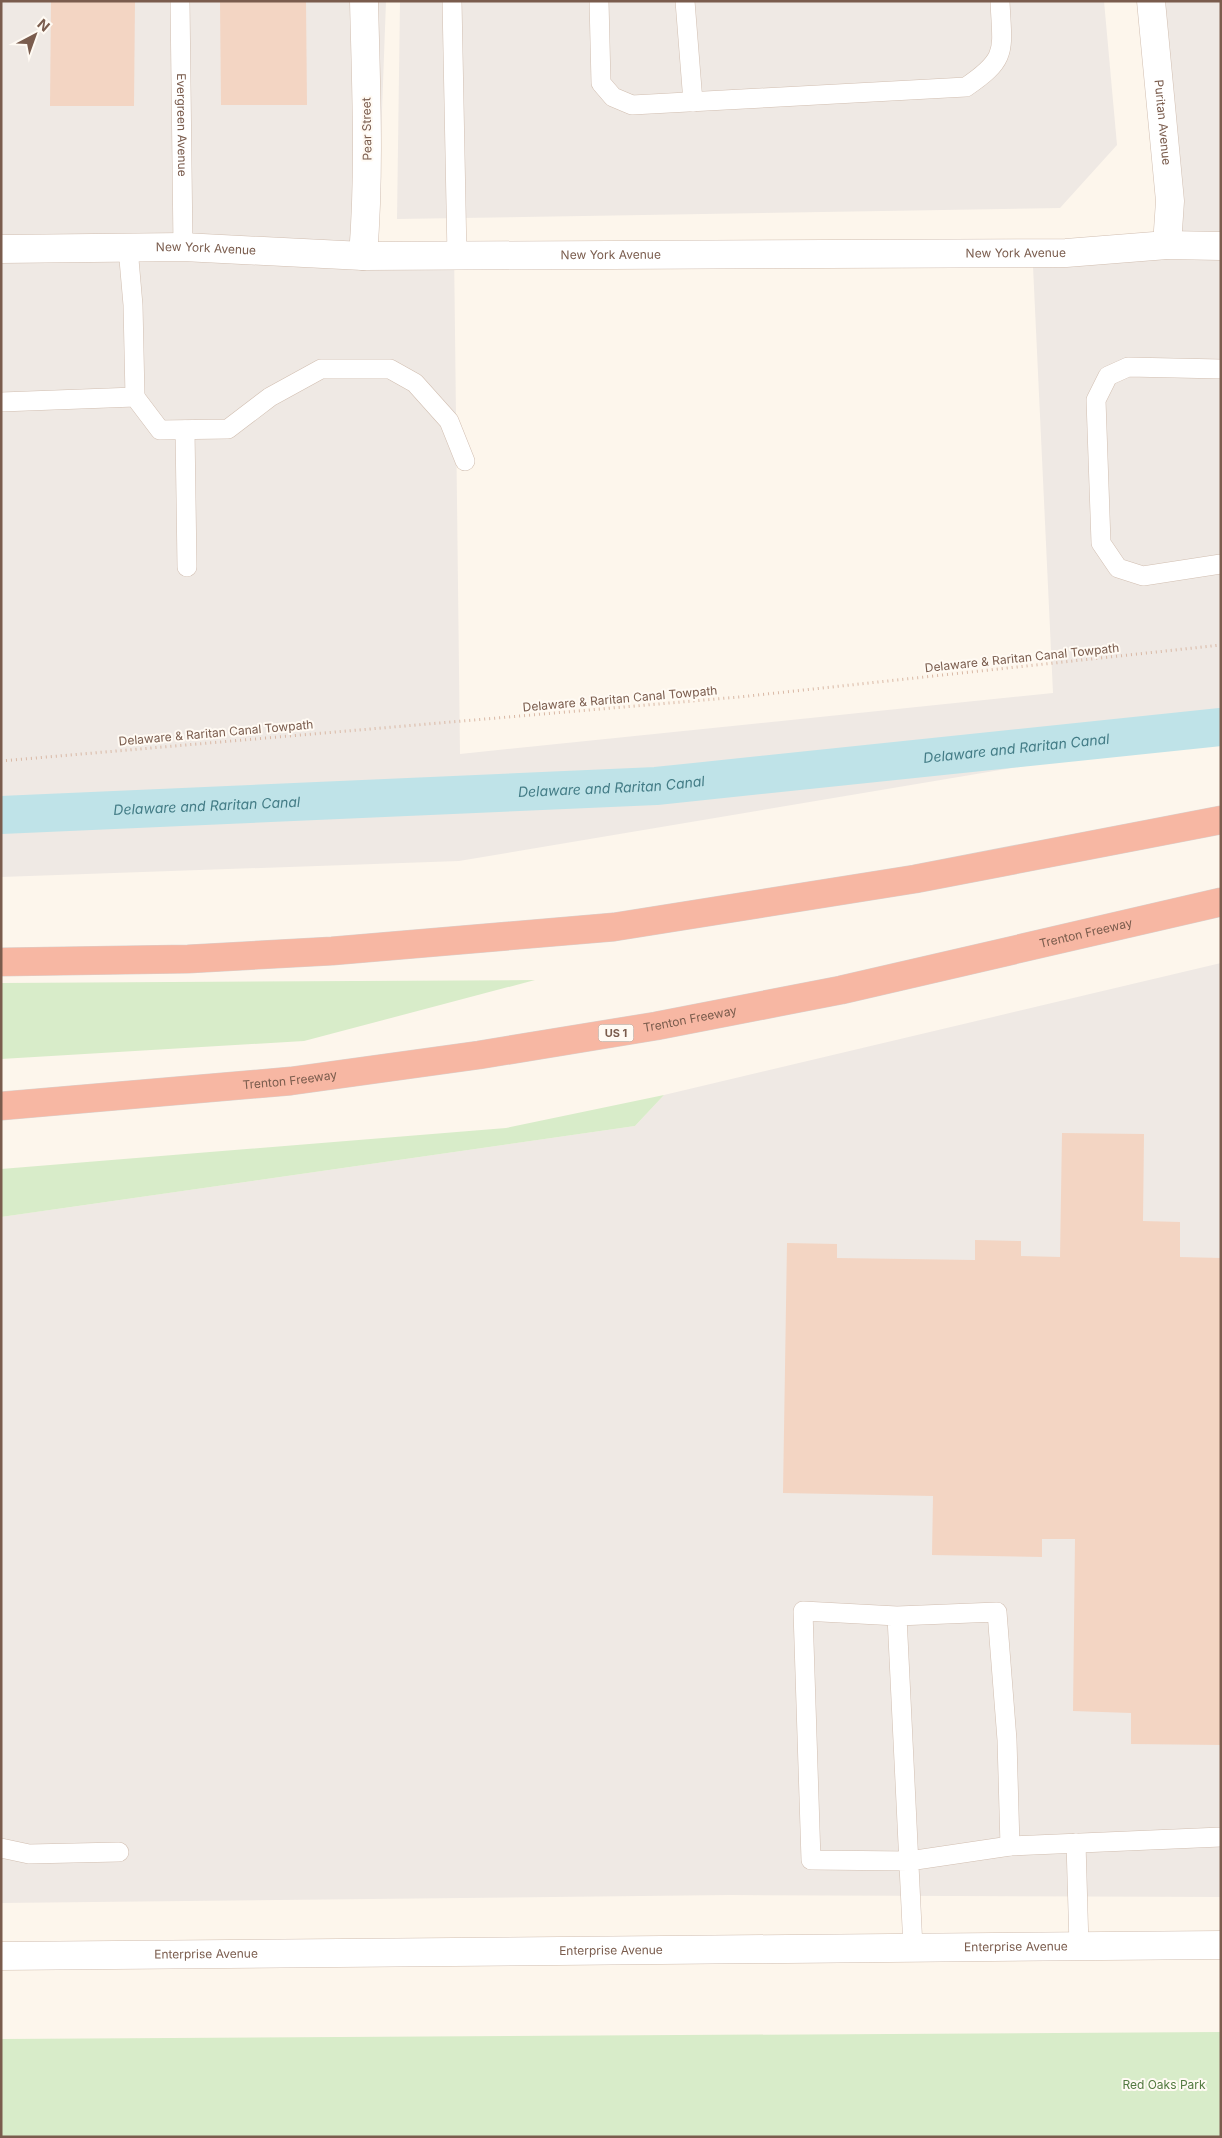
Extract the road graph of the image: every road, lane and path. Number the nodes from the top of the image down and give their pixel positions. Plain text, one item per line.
1 (180, 1) edge
2 (364, 1) edge
3 (452, 1) edge
4 (599, 1) edge
5 (685, 1) edge
6 (1000, 1) edge
7 (1151, 1) edge
8 (693, 102) junction
9 (1167, 245) junction
10 (1221, 246) edge
11 (128, 248) junction
12 (183, 248) junction
13 (1, 249) edge
14 (363, 256) junction
15 (457, 256) junction
16 (1221, 369) edge
17 (135, 396) junction
18 (1, 402) edge
19 (185, 430) junction
20 (465, 461) dead end
21 (1221, 564) edge
22 (187, 566) dead end
23 (1221, 645) edge
24 (1, 761) edge
25 (1221, 820) edge
26 (1221, 902) edge
27 (1, 962) edge
28 (1, 1106) edge
29 (897, 1616) junction
30 (1221, 1837) edge
31 (1076, 1843) junction
32 (1010, 1846) junction
33 (1, 1848) edge
34 (119, 1852) dead end
35 (909, 1861) junction
36 (1221, 1945) edge
37 (1079, 1946) junction
38 (913, 1948) junction
39 (1, 1956) edge

1 - 12 lane, Evergreen Avenue
2 - 14 street, Pear Street
3 - 15 lane
4 - 8 lane
5 - 8 lane
6 - 8 lane
7 - 9 street, Puritan Avenue
9 - 10 street, New York Avenue
9 - 15 street, New York Avenue
11 - 12 street, New York Avenue
11 - 13 street, New York Avenue
11 - 17 lane
12 - 14 street, New York Avenue
14 - 15 street, New York Avenue
16 - 21 lane
17 - 18 lane
17 - 19 lane
19 - 20 lane
19 - 22 lane
23 - 24 path, Delaware & Raritan Canal Towpath
25 - 27 highway
26 - 28 highway, Trenton Freeway / US 1
29 - 32 lane
29 - 35 lane
29 - 35 lane
30 - 31 lane
31 - 32 lane
31 - 37 lane
32 - 35 lane
33 - 34 lane
35 - 38 lane
36 - 37 street, Enterprise Avenue
37 - 38 street, Enterprise Avenue
38 - 39 street, Enterprise Avenue

